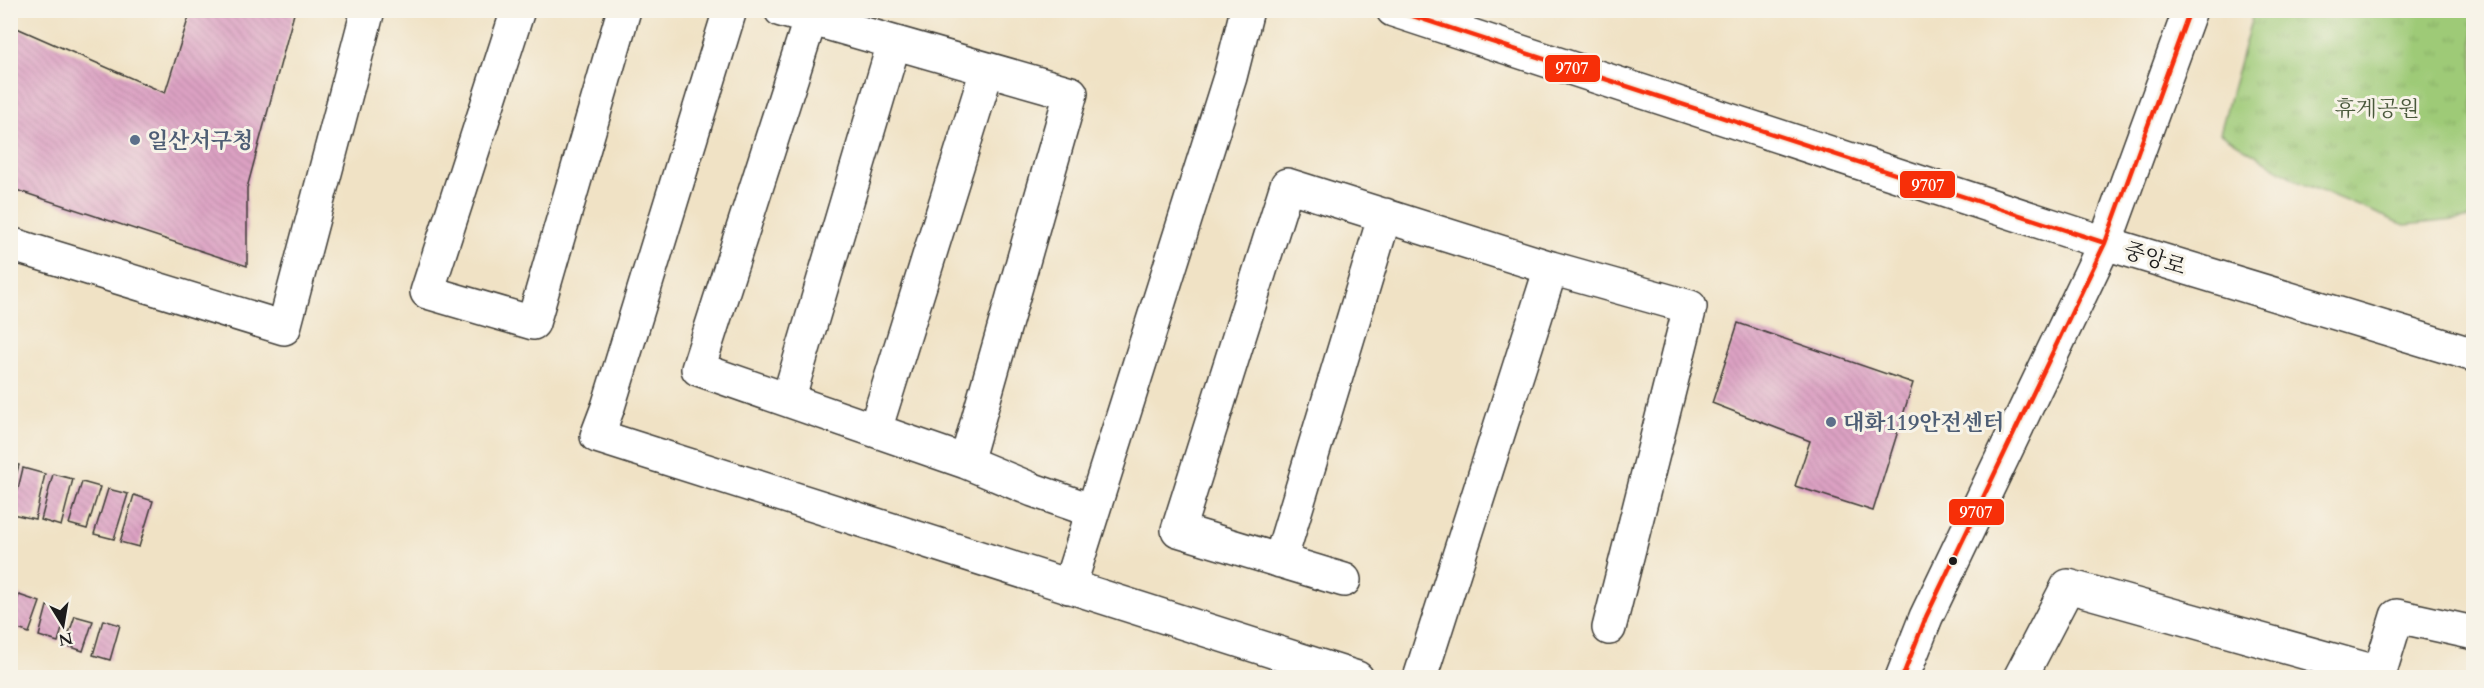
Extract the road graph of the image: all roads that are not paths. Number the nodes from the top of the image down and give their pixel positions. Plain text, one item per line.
1 (368, 10) edge
2 (518, 10) edge
3 (624, 10) edge
4 (730, 10) edge
5 (1247, 10) edge
6 (1393, 10) edge
7 (2190, 10) edge
8 (795, 15) edge
9 (894, 44) junction
10 (987, 70) junction
11 (1385, 215) junction
12 (2105, 243) junction
13 (10, 244) edge
14 (1551, 268) junction
15 (2474, 355) edge
16 (788, 400) junction
17 (875, 430) junction
18 (966, 462) junction
19 (1093, 511) junction
20 (1280, 561) junction
21 (1344, 580) dead end
22 (1069, 587) junction
23 (1609, 628) dead end
24 (2474, 633) edge
25 (2379, 675) edge
26 (2026, 676) edge
27 (1358, 678) edge
28 (1420, 678) edge
29 (1902, 678) edge

1 - 13 street
2 - 3 street
4 - 22 street
5 - 19 street
6 - 12 street, 중앙로
7 - 12 street
8 - 9 street
8 - 16 street
9 - 10 street
9 - 16 street
10 - 17 street
10 - 18 street
11 - 14 street
11 - 20 street
11 - 20 street
12 - 15 street, 중앙로
12 - 29 street
14 - 23 street
14 - 28 street
16 - 17 street
17 - 18 street
18 - 19 street
19 - 22 street
20 - 21 street
22 - 27 street
24 - 25 street
25 - 26 street

